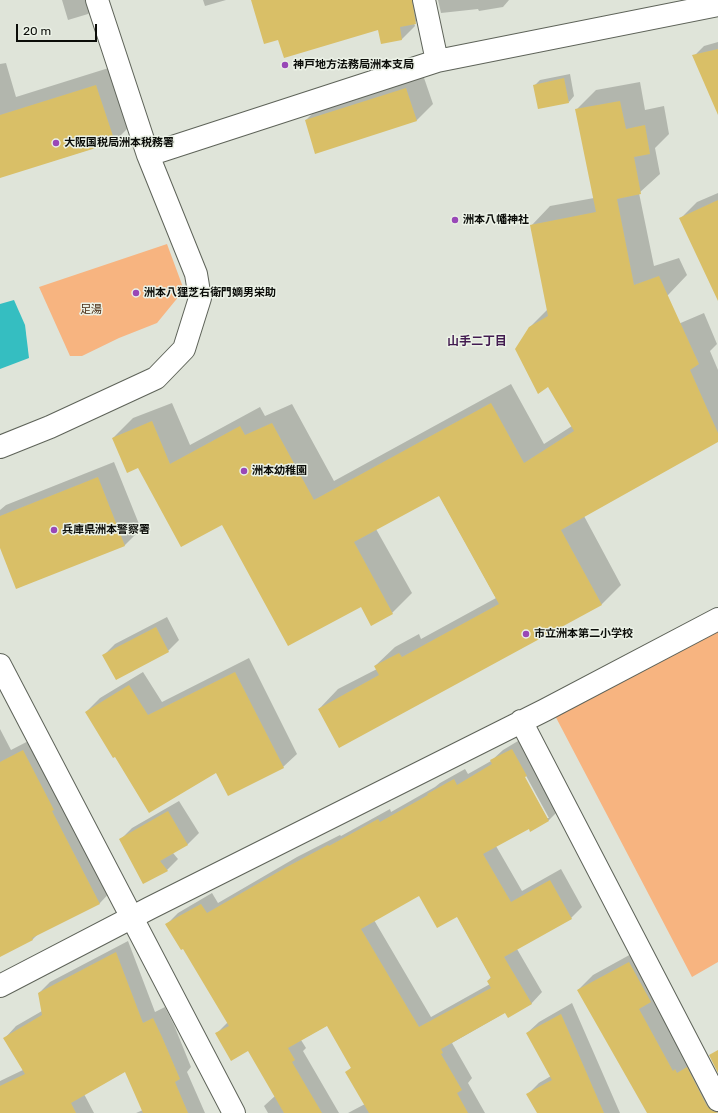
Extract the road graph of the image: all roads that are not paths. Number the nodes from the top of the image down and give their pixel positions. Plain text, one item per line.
1 (97, 0) edge
2 (424, 0) edge
3 (718, 5) edge
4 (437, 61) junction
5 (148, 155) junction
6 (0, 447) edge
7 (718, 619) edge
8 (0, 664) edge
9 (521, 721) junction
10 (132, 918) junction
11 (0, 986) edge
12 (718, 1100) edge
13 (234, 1113) edge

1 - 5 street
2 - 4 street
3 - 4 street
4 - 5 street
5 - 6 street
7 - 9 street
8 - 10 street
9 - 10 street
9 - 12 street
10 - 11 street
10 - 13 street

